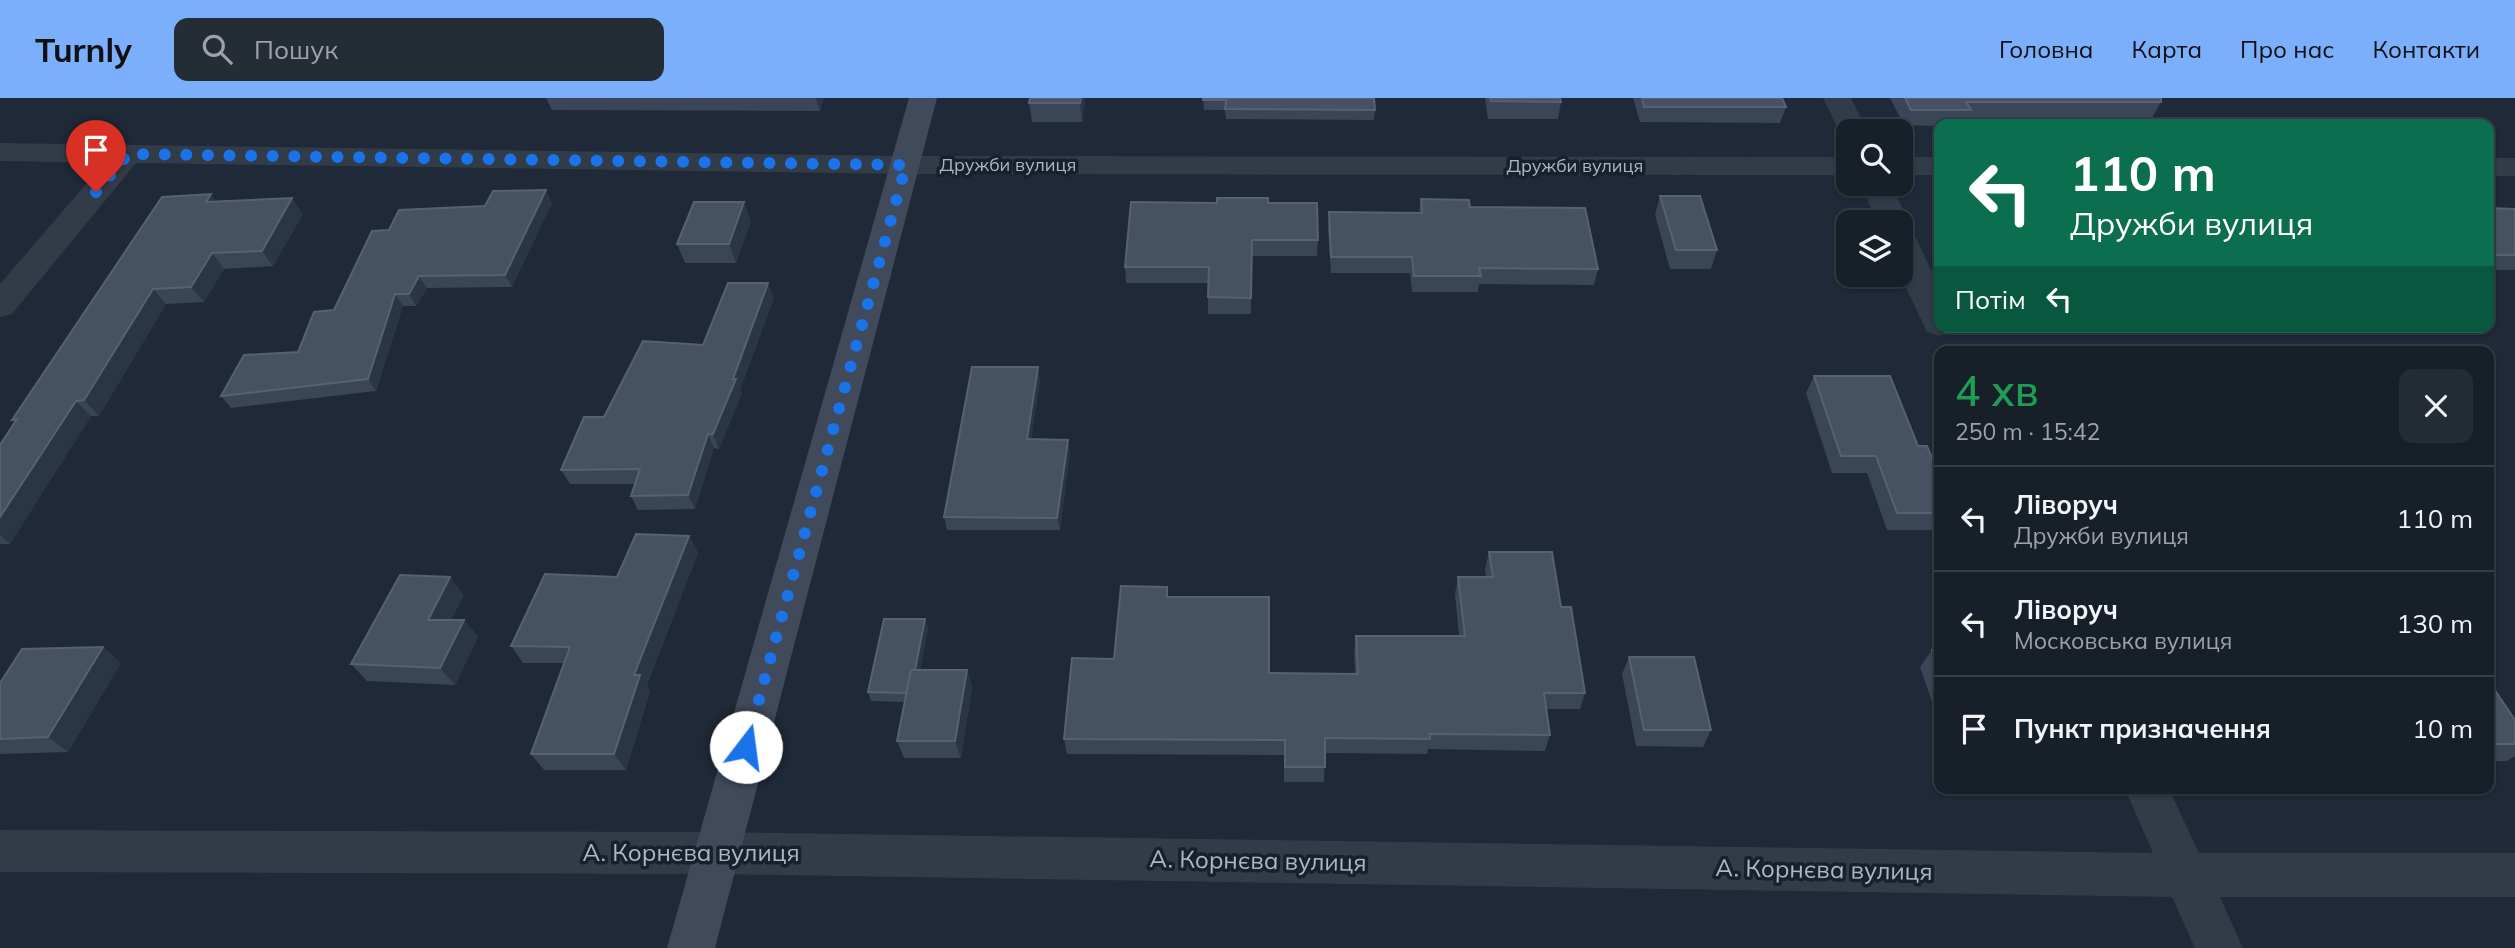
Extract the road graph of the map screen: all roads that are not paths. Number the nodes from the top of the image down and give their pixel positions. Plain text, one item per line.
1 (923, 98) edge
2 (1837, 98) edge
3 (1847, 119) edge
4 (0, 152) edge
5 (128, 154) junction
6 (906, 165) junction
7 (1836, 166) edge
8 (1913, 166) edge
9 (1934, 166) edge
10 (2494, 167) edge
11 (2515, 167) edge
12 (1913, 267) edge
13 (0, 306) edge
14 (1934, 313) edge
15 (2149, 794) edge
16 (0, 851) edge
17 (717, 853) junction
18 (2185, 875) junction
19 (2515, 875) edge
20 (691, 948) edge
21 (2218, 948) edge

1 - 6 street
2 - 3 street
4 - 5 street, Дружби вулиця
5 - 6 street, Дружби вулиця
5 - 13 street
6 - 7 street, Дружби вулиця
6 - 17 street
8 - 9 street
10 - 11 street
12 - 14 street
15 - 18 street
16 - 17 street, А. Корнєва вулиця
17 - 18 street, А. Корнєва вулиця
17 - 20 street
18 - 19 street, А. Корнєва вулиця
18 - 21 street

